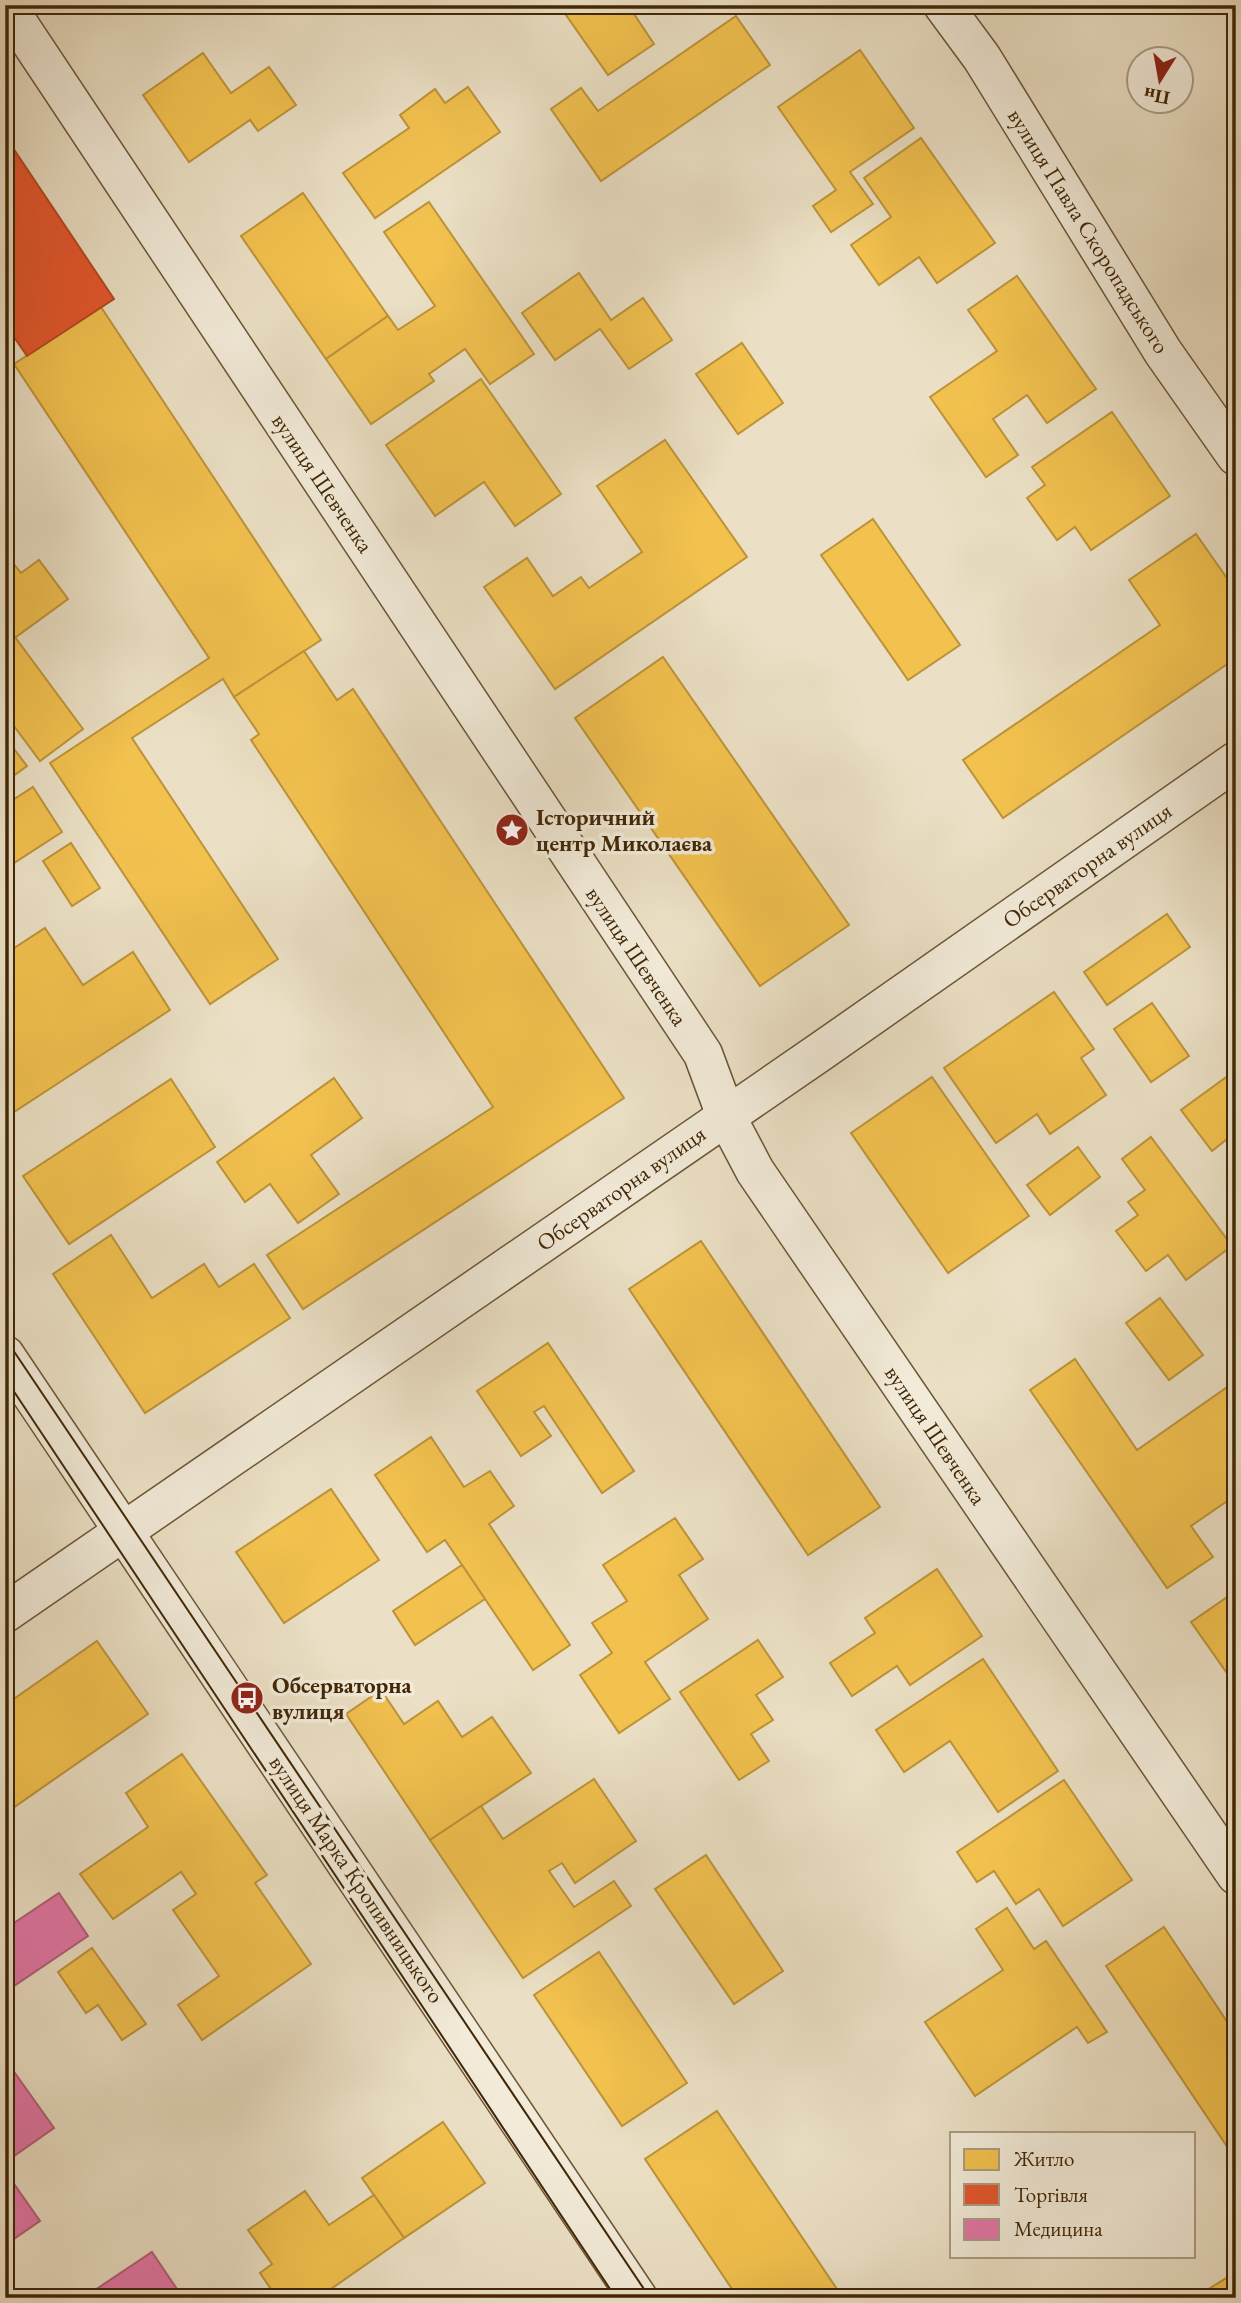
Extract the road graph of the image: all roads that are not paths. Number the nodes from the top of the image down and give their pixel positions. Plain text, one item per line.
1 (6, 5) edge
2 (943, 5) edge
3 (1236, 456) edge
4 (1236, 761) edge
5 (726, 1116) junction
6 (5, 1355) edge
7 (124, 1531) junction
8 (5, 1613) edge
9 (1236, 1875) edge
10 (638, 2298) edge

1 - 5 street, вулиця Шевченка
2 - 3 street, вулиця Павла Скоропадського
4 - 5 street, Обсерваторна вулиця
5 - 7 street, Обсерваторна вулиця
5 - 9 street, вулиця Шевченка
6 - 7 street, вулиця Марка Кропивницького
7 - 8 street, Обсерваторна вулиця
7 - 10 street, вулиця Марка Кропивницького

